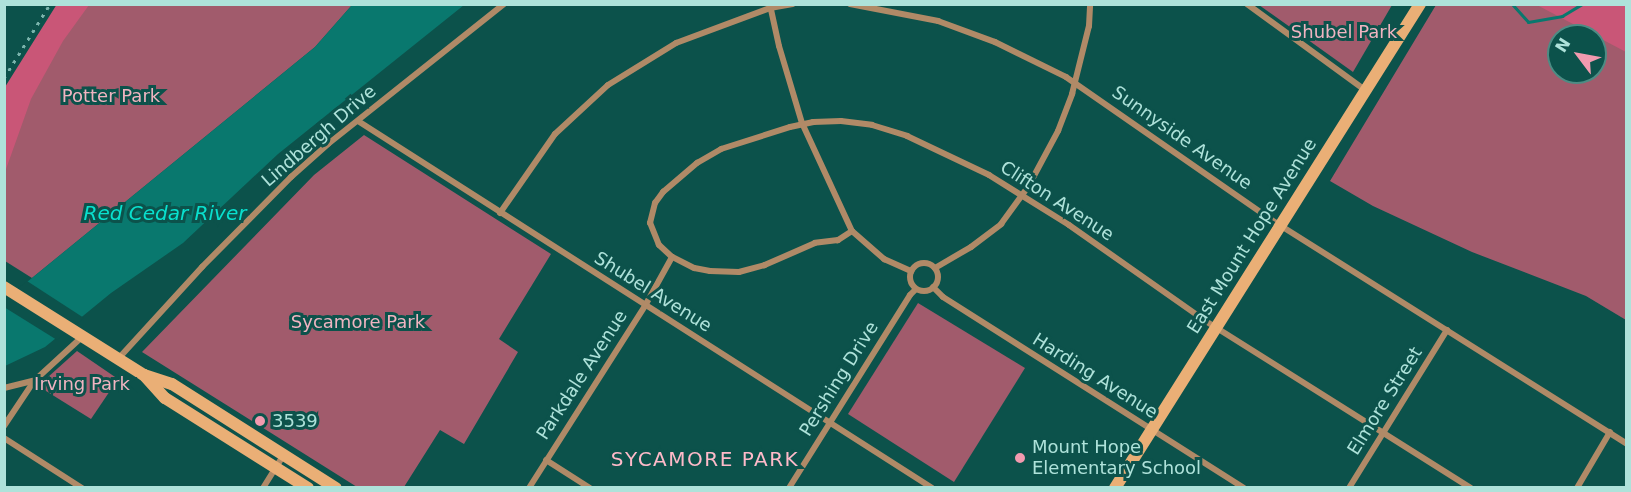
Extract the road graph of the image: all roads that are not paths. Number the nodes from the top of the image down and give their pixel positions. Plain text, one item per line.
1 (504, 4) edge
2 (793, 4) edge
3 (850, 4) edge
4 (1090, 4) edge
5 (1247, 4) edge
6 (1420, 4) edge
7 (770, 6) edge
8 (1075, 83) junction
9 (1365, 90) junction
10 (358, 121) junction
11 (802, 123) junction
12 (1022, 196) junction
13 (500, 213) junction
14 (1280, 225) junction
15 (852, 231) junction
16 (672, 257) junction
17 (935, 268) junction
18 (910, 271) junction
19 (933, 287) junction
20 (916, 289) junction
21 (9, 290) edge
22 (646, 304) junction
23 (1216, 328) junction
24 (1447, 330) junction
25 (77, 333) junction
26 (118, 359) junction
27 (144, 375) junction
28 (34, 381) junction
29 (4, 388) edge
30 (830, 423) junction
31 (4, 426) edge
32 (1152, 430) junction
33 (1610, 432) junction
34 (1383, 433) junction
35 (4, 438) edge
36 (1626, 443) edge
37 (284, 455) junction
38 (546, 460) junction
39 (276, 467) junction
40 (82, 488) edge
41 (263, 488) edge
42 (308, 488) edge
43 (336, 488) edge
44 (529, 488) edge
45 (590, 488) edge
46 (789, 488) edge
47 (932, 488) edge
48 (1115, 488) edge
49 (1244, 488) edge
50 (1349, 488) edge
51 (1471, 488) edge
52 (1577, 488) edge

1 - 10 street, Lindbergh Drive
2 - 7 street
3 - 8 street, Sunnyside Avenue
4 - 8 street
5 - 9 street
6 - 9 street, East Mount Hope Avenue
7 - 11 street
7 - 13 street
8 - 12 street
8 - 14 street, Sunnyside Avenue
9 - 14 street, East Mount Hope Avenue
10 - 13 street, Shubel Avenue
10 - 26 street, Lindbergh Drive
11 - 12 street, Clifton Avenue
11 - 15 street
11 - 16 street, Clifton Avenue
12 - 17 street
12 - 23 street, Clifton Avenue
13 - 22 street, Shubel Avenue
14 - 23 street, East Mount Hope Avenue
14 - 24 street, Sunnyside Avenue
15 - 16 street
15 - 18 street
16 - 22 street, Parkdale Avenue
17 - 18 street
17 - 19 street
18 - 20 street
19 - 20 street
19 - 32 street, Harding Avenue
20 - 30 street, Pershing Drive
21 - 25 street
22 - 30 street, Shubel Avenue
22 - 38 street, Parkdale Avenue
23 - 32 street, East Mount Hope Avenue
23 - 34 street, Clifton Avenue
24 - 33 street, Sunnyside Avenue
24 - 34 street, Elmore Street
25 - 26 street
25 - 28 street
26 - 27 street
27 - 37 street
27 - 39 street
28 - 29 street
28 - 31 street
30 - 46 street, Pershing Drive
30 - 47 street, Shubel Avenue
32 - 48 street, East Mount Hope Avenue
32 - 49 street, Harding Avenue
33 - 36 street, Sunnyside Avenue
33 - 52 street
34 - 50 street, Elmore Street
34 - 51 street, Clifton Avenue
35 - 40 street
37 - 39 street
37 - 43 street
38 - 44 street, Parkdale Avenue
38 - 45 street
39 - 41 street
39 - 42 street

